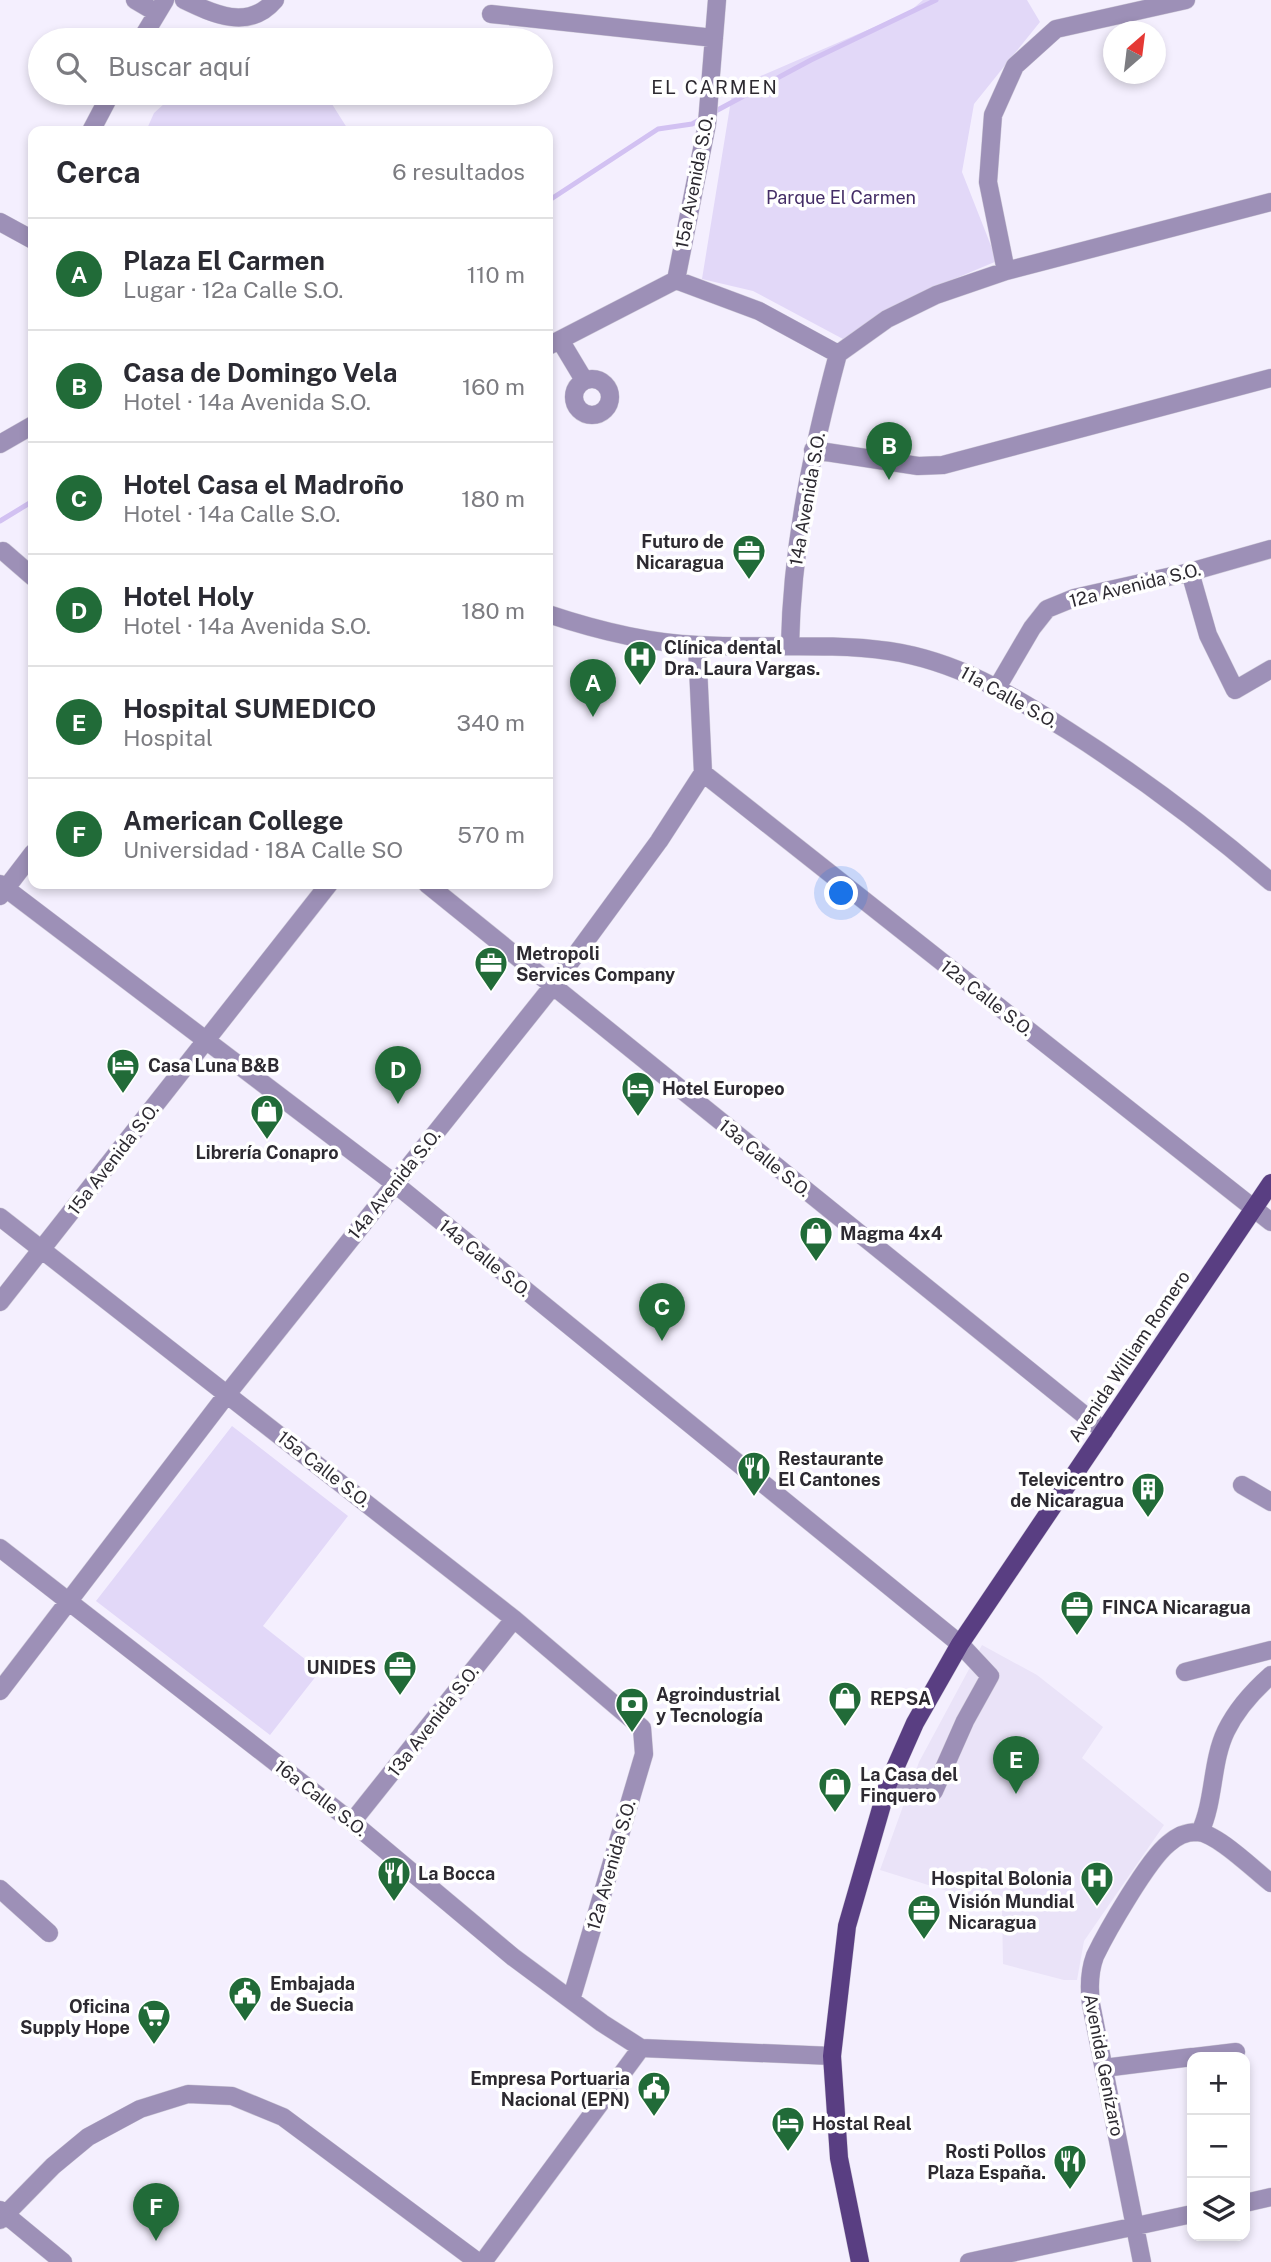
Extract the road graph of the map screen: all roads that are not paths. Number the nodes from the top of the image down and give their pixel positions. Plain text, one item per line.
1 (135, 0) edge
2 (184, 0) edge
3 (275, 0) edge
4 (718, 0) edge
5 (1186, 0) edge
6 (161, 7) edge
7 (491, 14) dead end
8 (148, 28) edge
9 (714, 38) junction
10 (105, 105) edge
11 (94, 126) edge
12 (1271, 202) edge
13 (0, 222) edge
14 (28, 237) edge
15 (1006, 271) junction
16 (676, 280) junction
17 (554, 343) edge
18 (838, 354) junction
19 (1271, 378) edge
20 (584, 380) dead end
21 (28, 428) edge
22 (0, 444) edge
23 (813, 450) junction
24 (1271, 548) edge
25 (3, 551) dead end
26 (1190, 572) junction
27 (28, 573) edge
28 (553, 616) edge
29 (697, 645) junction
30 (790, 645) junction
31 (1271, 669) edge
32 (998, 686) junction
33 (703, 773) junction
34 (28, 859) edge
35 (1271, 882) edge
36 (2, 889) edge
37 (325, 889) edge
38 (433, 889) edge
39 (552, 987) junction
40 (207, 1039) junction
41 (394, 1183) junction
42 (1271, 1183) edge
43 (1254, 1209) junction
44 (0, 1217) edge
45 (1271, 1222) edge
46 (42, 1249) junction
47 (0, 1302) edge
48 (228, 1393) junction
49 (1104, 1431) junction
50 (1242, 1485) dead end
51 (1271, 1502) edge
52 (0, 1548) edge
53 (68, 1600) junction
54 (514, 1619) junction
55 (960, 1644) junction
56 (1271, 1650) edge
57 (1185, 1672) dead end
58 (1271, 1675) edge
59 (0, 1691) edge
60 (642, 1728) joint
61 (888, 1784) junction
62 (352, 1822) junction
63 (1200, 1832) junction
64 (1271, 1883) edge
65 (0, 1889) edge
66 (49, 1933) dead end
67 (571, 2000) junction
68 (641, 2048) junction
69 (832, 2056) junction
70 (1187, 2058) edge
71 (1104, 2068) junction
72 (1271, 2197) edge
73 (1250, 2202) edge
74 (1, 2215) edge
75 (1187, 2215) edge
76 (1135, 2227) junction
77 (64, 2262) edge
78 (481, 2262) edge
79 (860, 2262) edge
80 (972, 2262) edge
81 (1142, 2262) edge

1 - 6 street
2 - 3 street
4 - 9 street, 15a Avenida S.O.
5 - 15 street
6 - 8 street
7 - 9 street
9 - 16 street, 15a Avenida S.O.
10 - 11 street
12 - 15 street
13 - 14 street
15 - 18 street
16 - 17 street
16 - 18 street
17 - 20 street
18 - 23 street, 14a Avenida S.O.
19 - 23 street
21 - 22 street
23 - 30 street, 14a Avenida S.O.
24 - 26 street, 12a Avenida S.O.
25 - 27 street
26 - 31 street
26 - 32 street, 12a Avenida S.O.
28 - 29 street
29 - 30 street, 11a Calle S.O.
29 - 33 street
30 - 32 street, 11a Calle S.O.
32 - 35 street, 11a Calle S.O.
33 - 39 street, 14a Avenida S.O.
33 - 43 street, 12a Calle S.O.
34 - 36 street
36 - 40 street, 14a Calle S.O.
37 - 40 street, 15a Avenida S.O.
38 - 39 street, 13a Calle S.O.
39 - 41 street, 14a Avenida S.O.
39 - 49 street, 13a Calle S.O.
40 - 41 street, 14a Calle S.O.
40 - 46 street, 15a Avenida S.O.
41 - 48 street, 14a Avenida S.O.
41 - 55 street, 14a Calle S.O.
42 - 43 main road, Avenida William Romero
43 - 45 street, 12a Calle S.O.
43 - 49 main road, Avenida William Romero
44 - 46 street, 15a Calle S.O.
46 - 47 street, 15a Avenida S.O.
46 - 48 street, 15a Calle S.O.
48 - 53 street, 14a Avenida S.O.
48 - 54 street, 15a Calle S.O.
49 - 55 main road, Avenida William Romero
50 - 51 street
52 - 53 street, 16a Calle S.O.
53 - 59 street, 14a Avenida S.O.
53 - 62 street, 16a Calle S.O.
54 - 60 street, 15a Calle S.O.
54 - 62 street, 13a Avenida S.O.
55 - 61 main road, Avenida William Romero
55 - 61 street, 14a Calle S.O.
56 - 57 street
58 - 63 street
60 - 67 street, 12a Avenida S.O.
61 - 69 main road, Avenida William Romero
62 - 67 street, 16a Calle S.O.
63 - 64 street
63 - 71 street, Avenida Genízaro
65 - 66 street
67 - 68 street, 16a Calle S.O.
68 - 69 street
68 - 78 street
69 - 79 main road, Avenida William Romero
70 - 71 street
71 - 76 street, Avenida Genízaro
72 - 73 street
74 - 77 street
74 - 78 street
75 - 76 street
76 - 80 street
76 - 81 street, Avenida Genízaro

